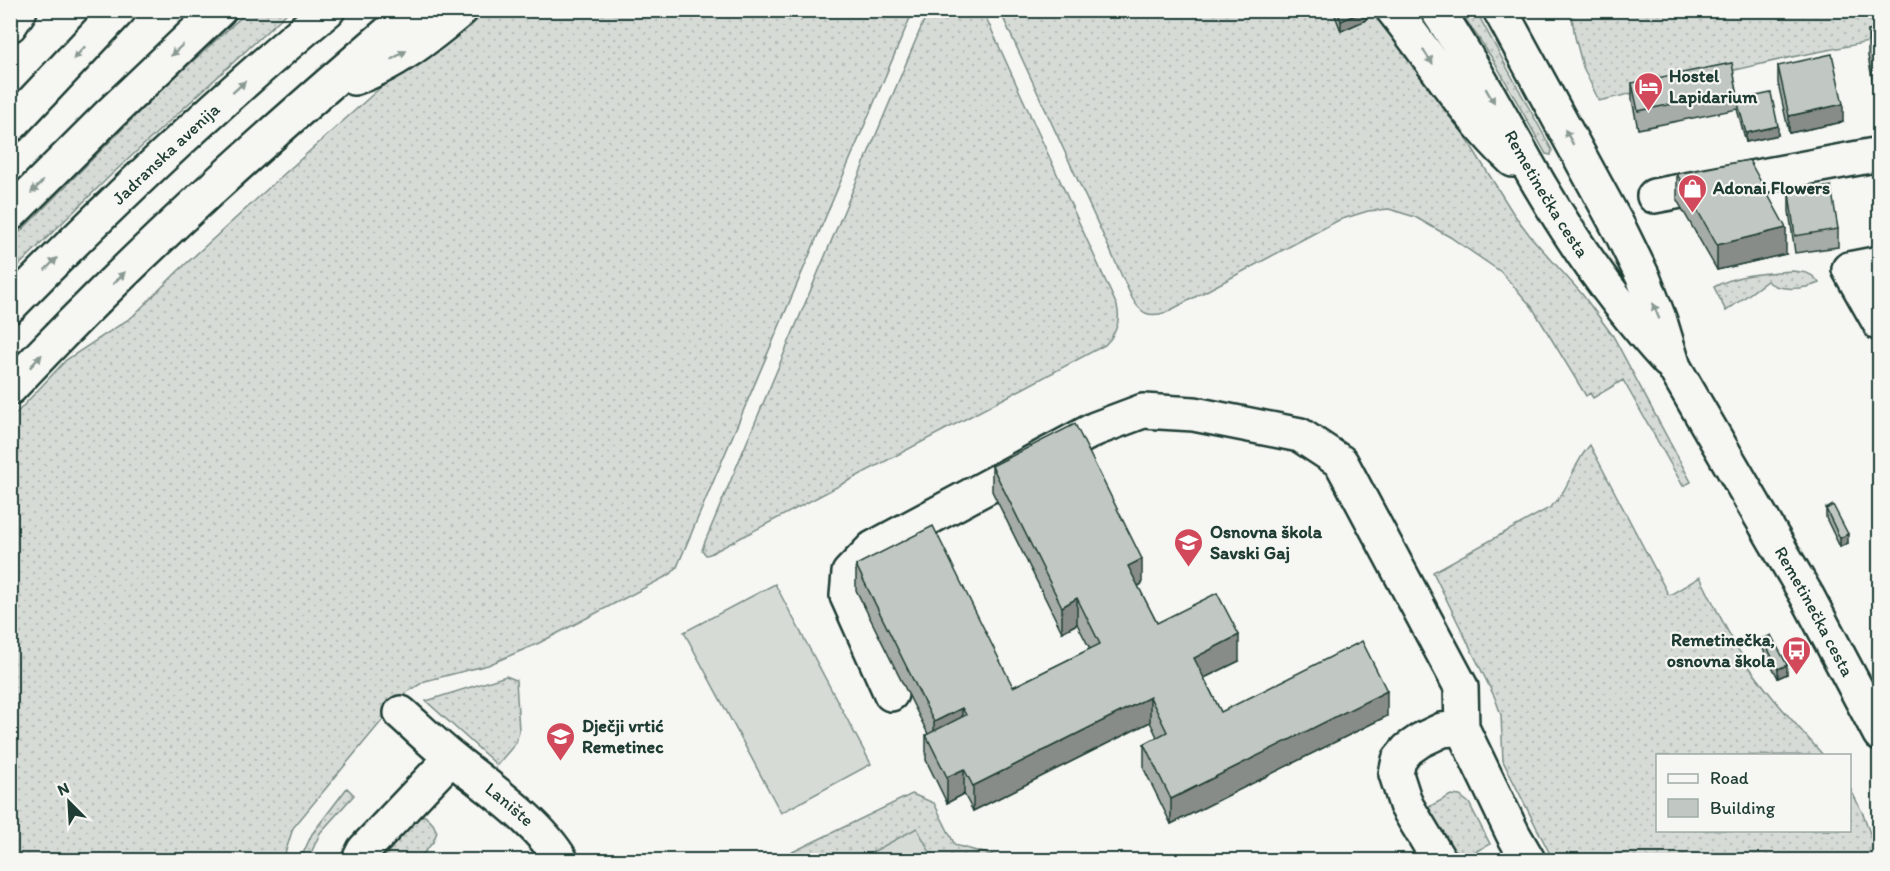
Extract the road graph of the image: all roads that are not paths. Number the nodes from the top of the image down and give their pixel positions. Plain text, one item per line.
1 (20, 10) edge
2 (119, 10) edge
3 (219, 10) edge
4 (328, 10) edge
5 (415, 10) edge
6 (461, 10) edge
7 (1393, 10) edge
8 (1437, 10) edge
9 (1500, 10) edge
10 (1508, 10) edge
11 (10, 25) edge
12 (1525, 56) junction
13 (326, 86) junction
14 (10, 126) edge
15 (1880, 154) edge
16 (1539, 183) junction
17 (1654, 196) dead end
18 (10, 214) edge
19 (1864, 266) edge
20 (10, 306) edge
21 (1880, 324) edge
22 (1674, 367) junction
23 (10, 388) edge
24 (891, 694) dead end
25 (401, 713) dead end
26 (1462, 728) junction
27 (1880, 734) edge
28 (451, 758) junction
29 (359, 861) edge
30 (561, 861) edge
31 (1439, 861) edge
32 (1528, 861) edge

1 - 11 main road
2 -> 14 main road
3 -> 18 main road
20 -> 4 main road, Jadranska avenija
5 - 13 main road
13 -> 6 main road
7 -> 16 main road
8 -> 16 main road, Remetinečka cesta
9 - 12 main road, Remetinečka cesta
10 - 12 main road
22 -> 12 main road, Remetinečka cesta
23 -> 13 main road
15 - 17 main road
16 - 22 main road, Remetinečka cesta
19 - 21 main road
22 - 27 main road, Remetinečka cesta
24 - 26 main road
25 - 28 main road, Lanište
26 - 31 main road
26 - 32 main road
28 - 29 main road
28 - 30 main road, Lanište

